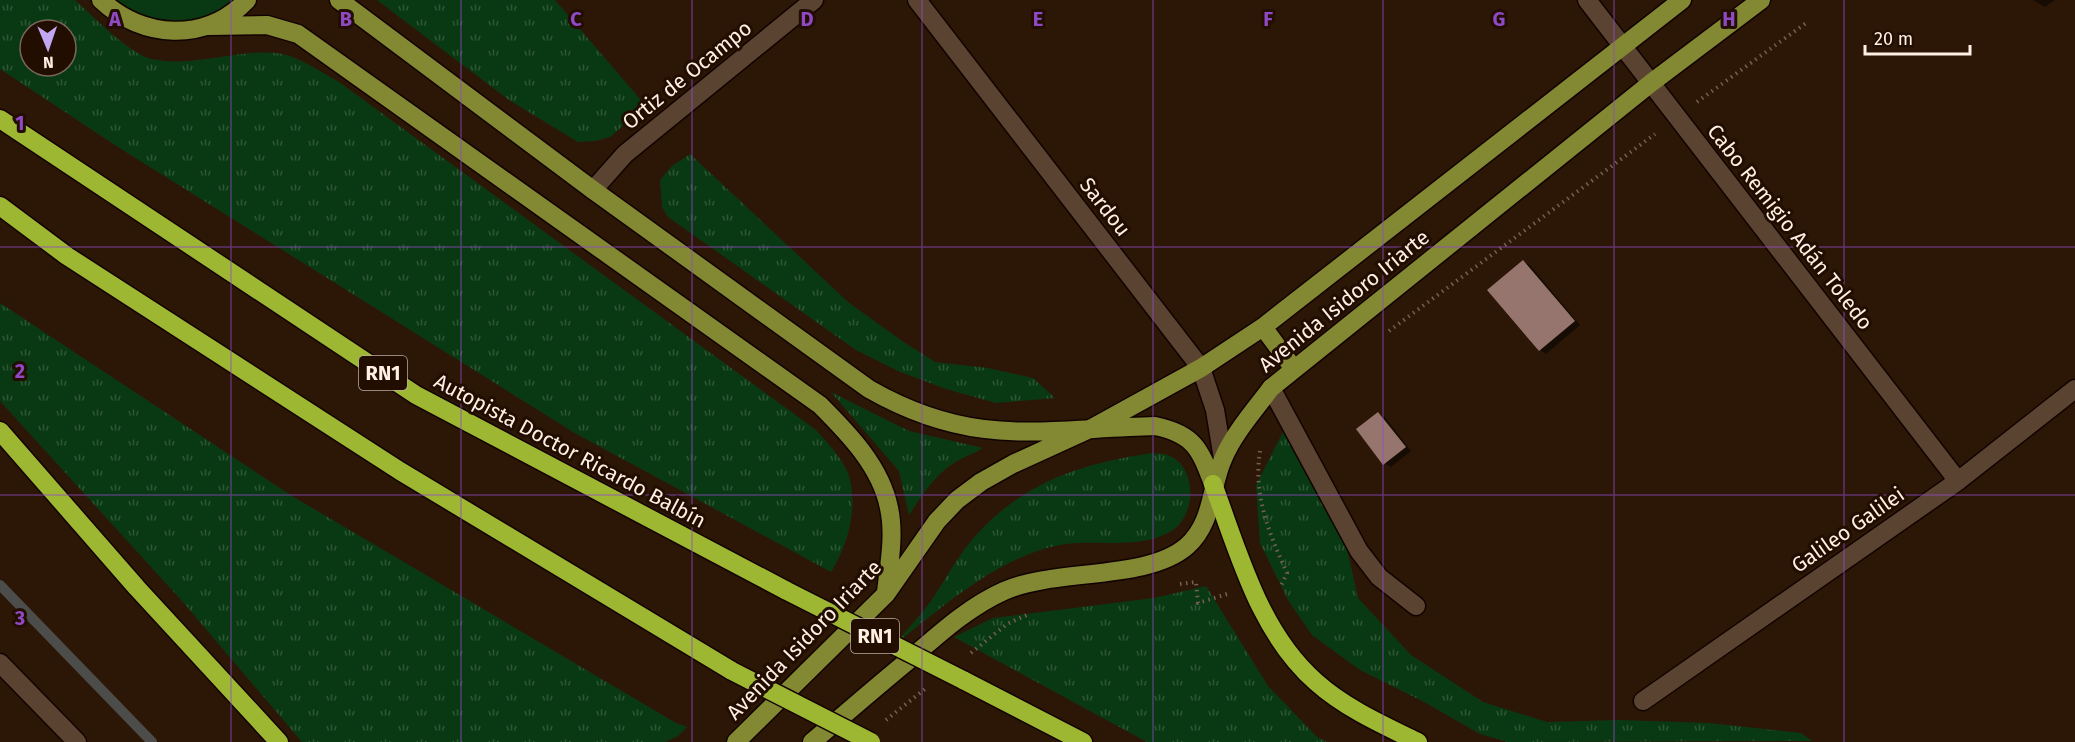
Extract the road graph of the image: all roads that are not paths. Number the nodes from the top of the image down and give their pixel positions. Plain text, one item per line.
1 (101, 0) edge
2 (246, 0) edge
3 (339, 0) edge
4 (814, 0) edge
5 (917, 0) edge
6 (1587, 0) edge
7 (1682, 0) edge
8 (1761, 0) edge
9 (209, 26) junction
10 (1623, 46) junction
11 (1651, 83) junction
12 (0, 119) edge
13 (593, 190) junction
14 (0, 206) edge
15 (1263, 327) junction
16 (1201, 368) junction
17 (1294, 369) junction
18 (1271, 388) junction
19 (2075, 389) edge
20 (1094, 427) junction
21 (0, 431) edge
22 (1223, 459) junction
23 (1958, 481) junction
24 (1213, 484) junction
25 (886, 594) junction
26 (1416, 606) dead end
27 (0, 663) edge
28 (1642, 701) dead end
29 (874, 735) edge
30 (76, 742) edge
31 (279, 742) edge
32 (736, 742) edge
33 (812, 742) edge
34 (1083, 742) edge
35 (1418, 742) edge

1 - 9 main road
2 - 9 main road
3 - 13 main road
4 - 13 street, Ortiz de Ocampo
5 - 16 street, Sardou
6 - 10 street, Cabo Remigio Adán Toledo
7 - 10 main road, Avenida Isidoro Iriarte
8 - 11 main road, Avenida Isidoro Iriarte
9 - 25 main road
10 - 11 street, Cabo Remigio Adán Toledo
10 - 15 main road, Avenida Isidoro Iriarte
11 - 17 main road, Avenida Isidoro Iriarte
11 - 23 street, Cabo Remigio Adán Toledo
12 - 34 highway, Autopista Doctor Ricardo Balbín / RN1, bridge
13 - 20 main road
14 - 29 highway, bridge
15 - 16 main road, Avenida Isidoro Iriarte
15 - 17 main road
16 - 20 main road, Avenida Isidoro Iriarte
16 - 22 street, Sardou
17 - 18 main road, Avenida Isidoro Iriarte
18 - 22 main road, Avenida Isidoro Iriarte
18 - 26 street
19 - 23 street, Galileo Galilei
20 - 24 main road
20 - 25 main road, Avenida Isidoro Iriarte
21 - 31 highway
22 - 24 main road, Avenida Isidoro Iriarte
23 - 28 street, Galileo Galilei
24 - 33 main road, Avenida Isidoro Iriarte
24 - 35 highway
25 - 32 main road, Avenida Isidoro Iriarte
27 - 30 street

